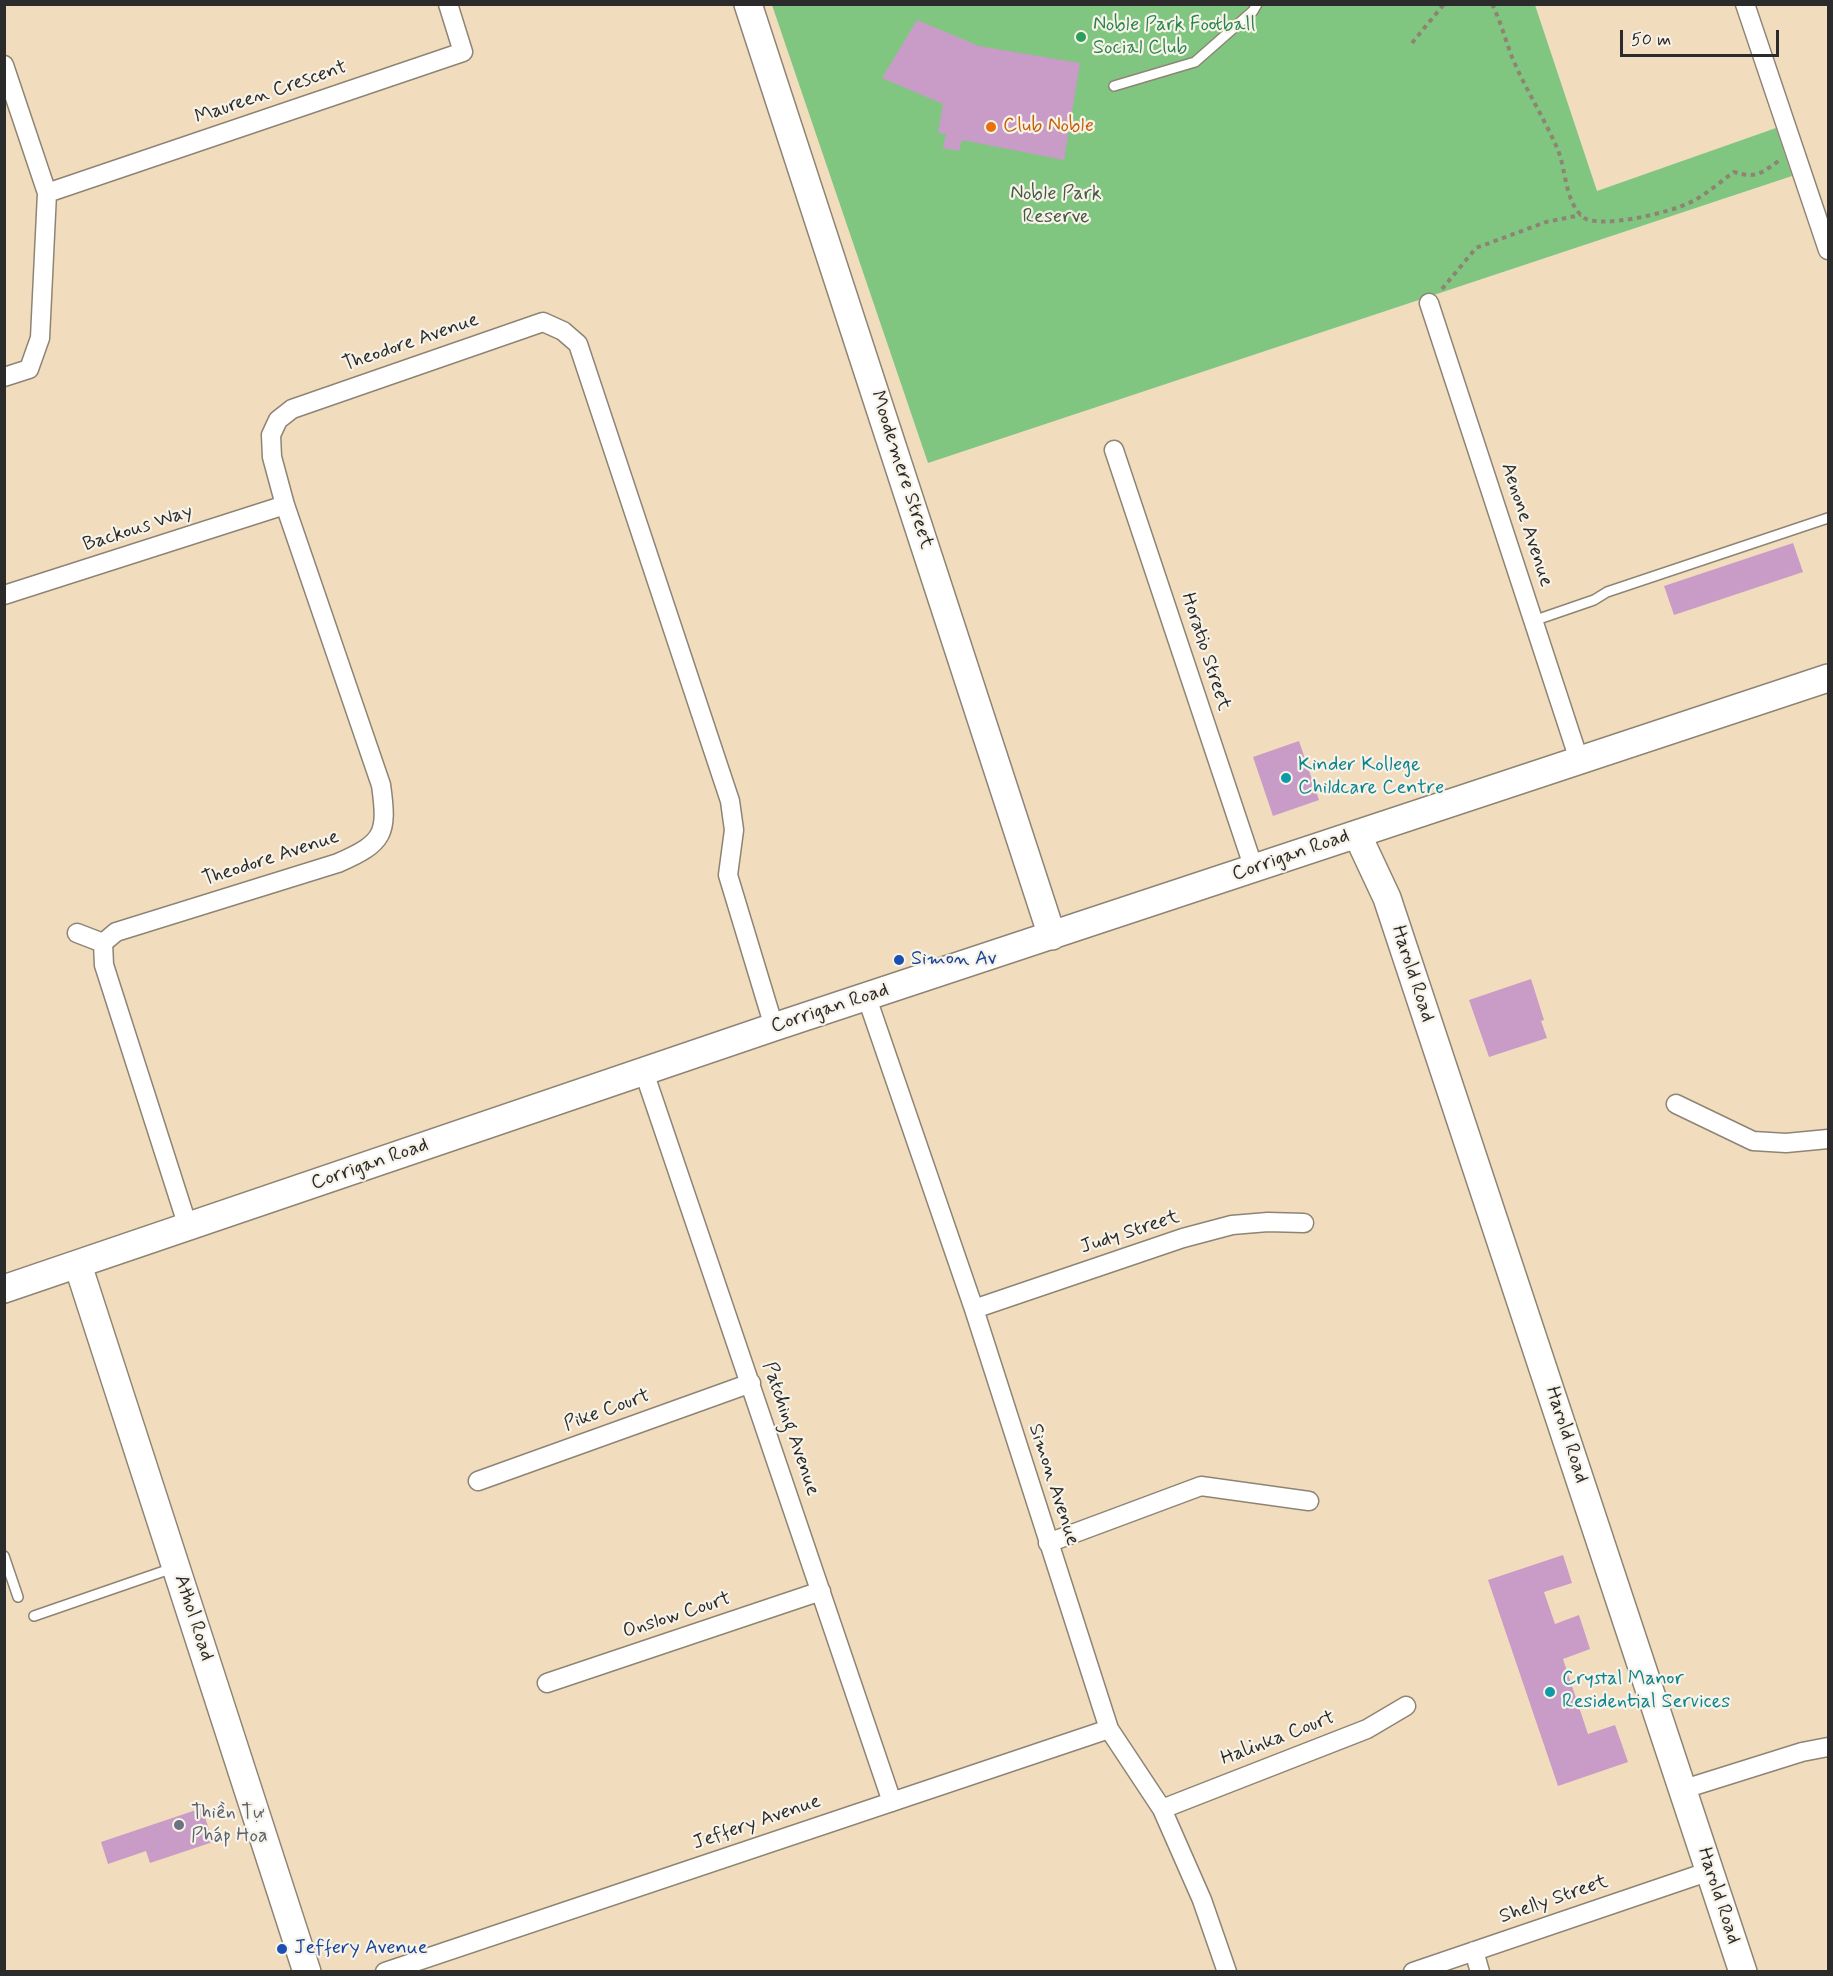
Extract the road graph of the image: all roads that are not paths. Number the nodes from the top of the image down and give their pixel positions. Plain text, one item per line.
1 (448, 4) edge
2 (748, 4) edge
3 (1257, 4) edge
4 (1745, 4) edge
5 (4, 65) edge
6 (1114, 86) dead end
7 (47, 193) junction
8 (1828, 250) edge
9 (1429, 303) road end
10 (4, 377) edge
11 (1114, 450) dead end
12 (285, 505) junction
13 (1828, 518) edge
14 (4, 595) edge
15 (1533, 621) junction
16 (1828, 678) edge
17 (1579, 760) junction
18 (1366, 831) junction
19 (1254, 869) junction
20 (77, 933) dead end
21 (1052, 936) junction
22 (103, 943) junction
23 (867, 998) junction
24 (774, 1027) junction
25 (644, 1072) junction
26 (1676, 1104) dead end
27 (1828, 1139) edge
28 (1304, 1223) dead end
29 (188, 1227) junction
30 (78, 1265) junction
31 (4, 1289) edge
32 (974, 1310) junction
33 (751, 1383) junction
34 (478, 1481) dead end
35 (1309, 1501) dead end
36 (1047, 1543) junction
37 (4, 1556) edge
38 (176, 1567) junction
39 (821, 1591) junction
40 (18, 1597) dead end
41 (34, 1616) dead end
42 (547, 1683) dead end
43 (1406, 1706) dead end
44 (1109, 1729) junction
45 (1828, 1748) edge
46 (1684, 1790) junction
47 (892, 1802) junction
48 (1162, 1809) junction
49 (1710, 1871) junction
50 (1474, 1952) junction
51 (307, 1971) edge
52 (385, 1971) edge
53 (1227, 1971) edge
54 (1413, 1971) edge
55 (1480, 1971) edge
56 (1743, 1971) edge

1 - 7 street, Maureen Crescent
2 - 21 main road, Moodemere Street
3 - 6 lane
4 - 8 street
5 - 7 street
7 - 10 street
9 - 15 street, Aenone Avenue
11 - 19 street, Horatio Street
12 - 14 street, Backous Way
12 - 22 street, Theodore Avenue
12 - 24 street, Theodore Avenue
13 - 15 lane
15 - 17 street, Aenone Avenue
16 - 17 main road, Corrigan Road
17 - 18 main road, Corrigan Road
18 - 19 main road, Corrigan Road
18 - 46 main road, Harold Road
19 - 21 main road, Corrigan Road
20 - 22 street
21 - 23 main road, Corrigan Road
22 - 29 street
23 - 24 main road, Corrigan Road
23 - 32 street, Simon Avenue
24 - 25 main road, Corrigan Road
25 - 29 main road, Corrigan Road
25 - 33 street, Patching Avenue
26 - 27 street
28 - 32 street, Judy Street
29 - 30 main road, Corrigan Road
30 - 31 main road, Corrigan Road
30 - 38 main road, Athol Road
32 - 36 street, Simon Avenue
33 - 34 street, Pike Court
33 - 39 street, Patching Avenue
35 - 36 street
36 - 44 street, Simon Avenue
37 - 40 lane
38 - 41 lane
38 - 51 main road, Athol Road
39 - 42 street, Onslow Court
39 - 47 street, Patching Avenue
43 - 48 street, Halinka Court
44 - 47 street, Jeffery Avenue
44 - 48 street, Simon Avenue
45 - 46 street
46 - 49 main road, Harold Road
47 - 52 street, Jeffery Avenue
48 - 53 street, Simon Avenue
49 - 50 street, Shelly Street
49 - 56 main road, Harold Road
50 - 54 street, Shelly Street
50 - 55 street

